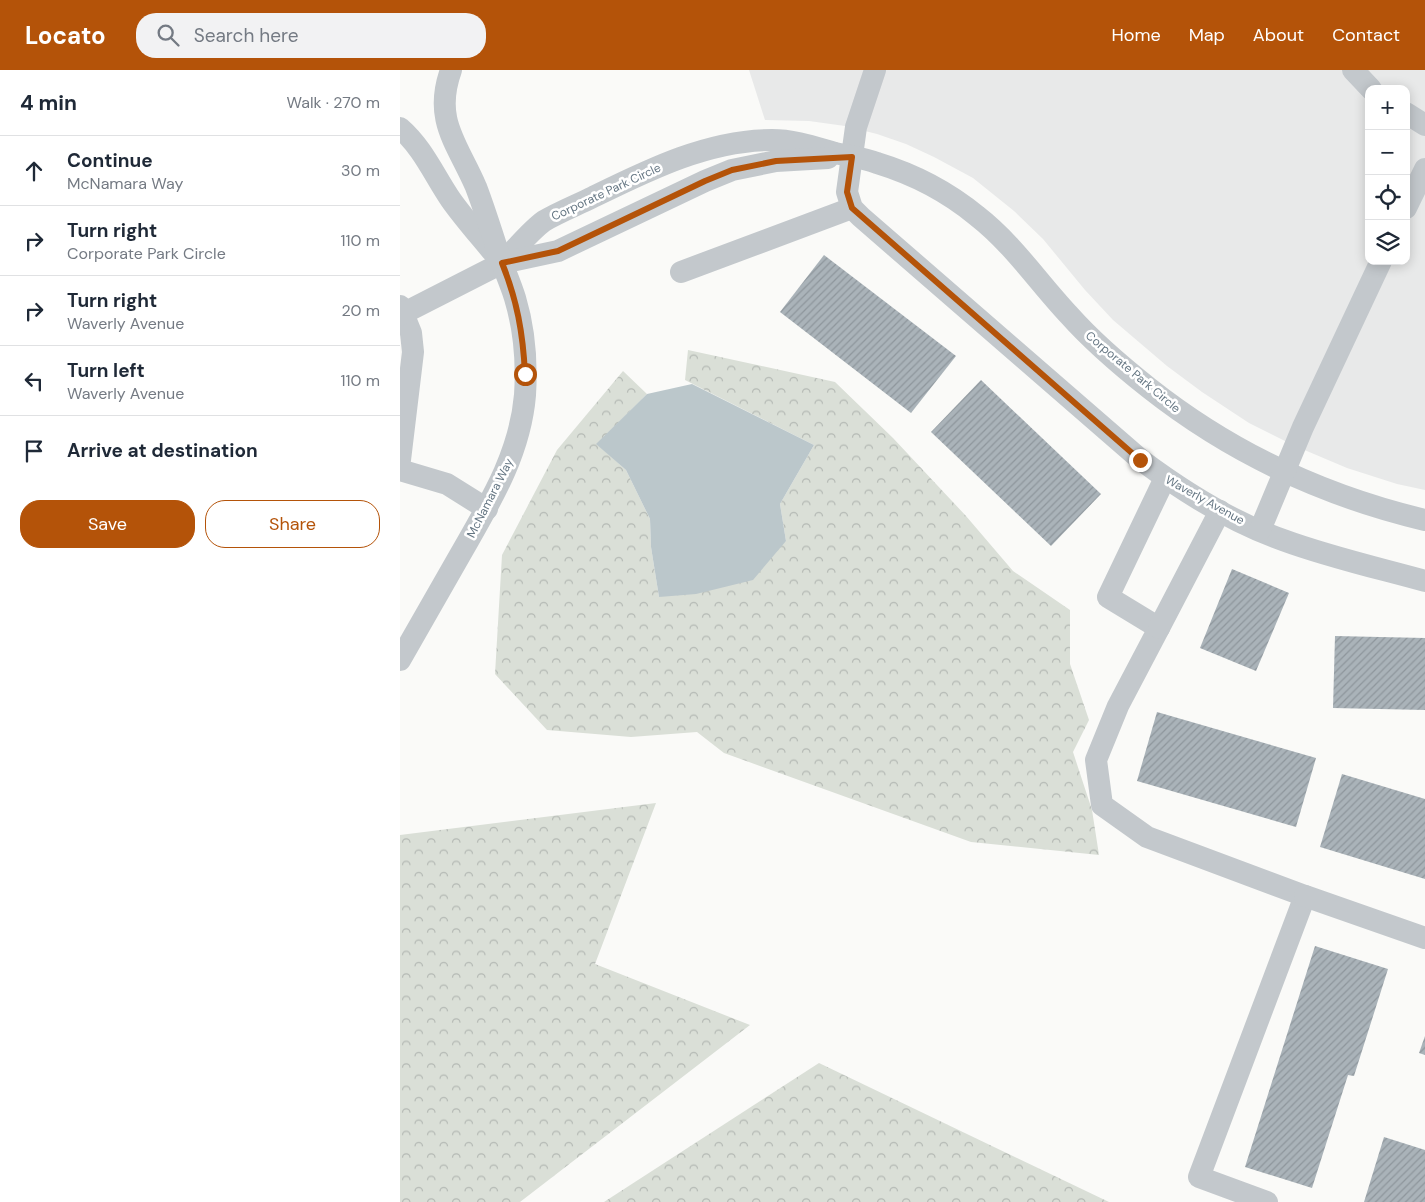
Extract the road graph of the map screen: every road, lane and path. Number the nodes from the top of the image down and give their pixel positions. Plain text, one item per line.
1 (451, 70) edge
2 (875, 70) edge
3 (1353, 70) edge
4 (1367, 85) edge
5 (1410, 115) edge
6 (1425, 125) edge
7 (400, 128) edge
8 (852, 157) junction
9 (1425, 169) edge
10 (1410, 200) edge
11 (852, 208) junction
12 (502, 263) junction
13 (1379, 265) edge
14 (681, 272) dead end
15 (401, 311) edge
16 (400, 460) edge
17 (400, 470) edge
18 (1284, 472) junction
19 (1165, 478) junction
20 (487, 509) junction
21 (1220, 511) junction
22 (1425, 520) edge
23 (1260, 530) junction
24 (1425, 582) edge
25 (1159, 628) junction
26 (400, 660) edge
27 (1305, 896) junction
28 (1425, 938) edge
29 (1266, 1202) edge

1 - 12 street, McNamara Way
2 - 8 street
3 - 4 street
5 - 6 street
7 - 12 street, McNamara Way
8 - 11 street
8 - 12 street, Corporate Park Circle
8 - 12 street, Corporate Park Circle
8 - 18 street, Corporate Park Circle
9 - 10 street
11 - 14 street
11 - 19 street, Waverly Avenue
12 - 15 street
12 - 20 street, McNamara Way
13 - 18 street, Waverly Avenue
15 - 16 street
17 - 20 street
18 - 22 street, Corporate Park Circle
18 - 23 street, Waverly Avenue
19 - 21 street, Waverly Avenue
19 - 25 street
20 - 26 street, McNamara Way
21 - 23 street, Waverly Avenue
21 - 25 street
23 - 24 street, Waverly Avenue
25 - 27 street
27 - 28 street
27 - 29 street

